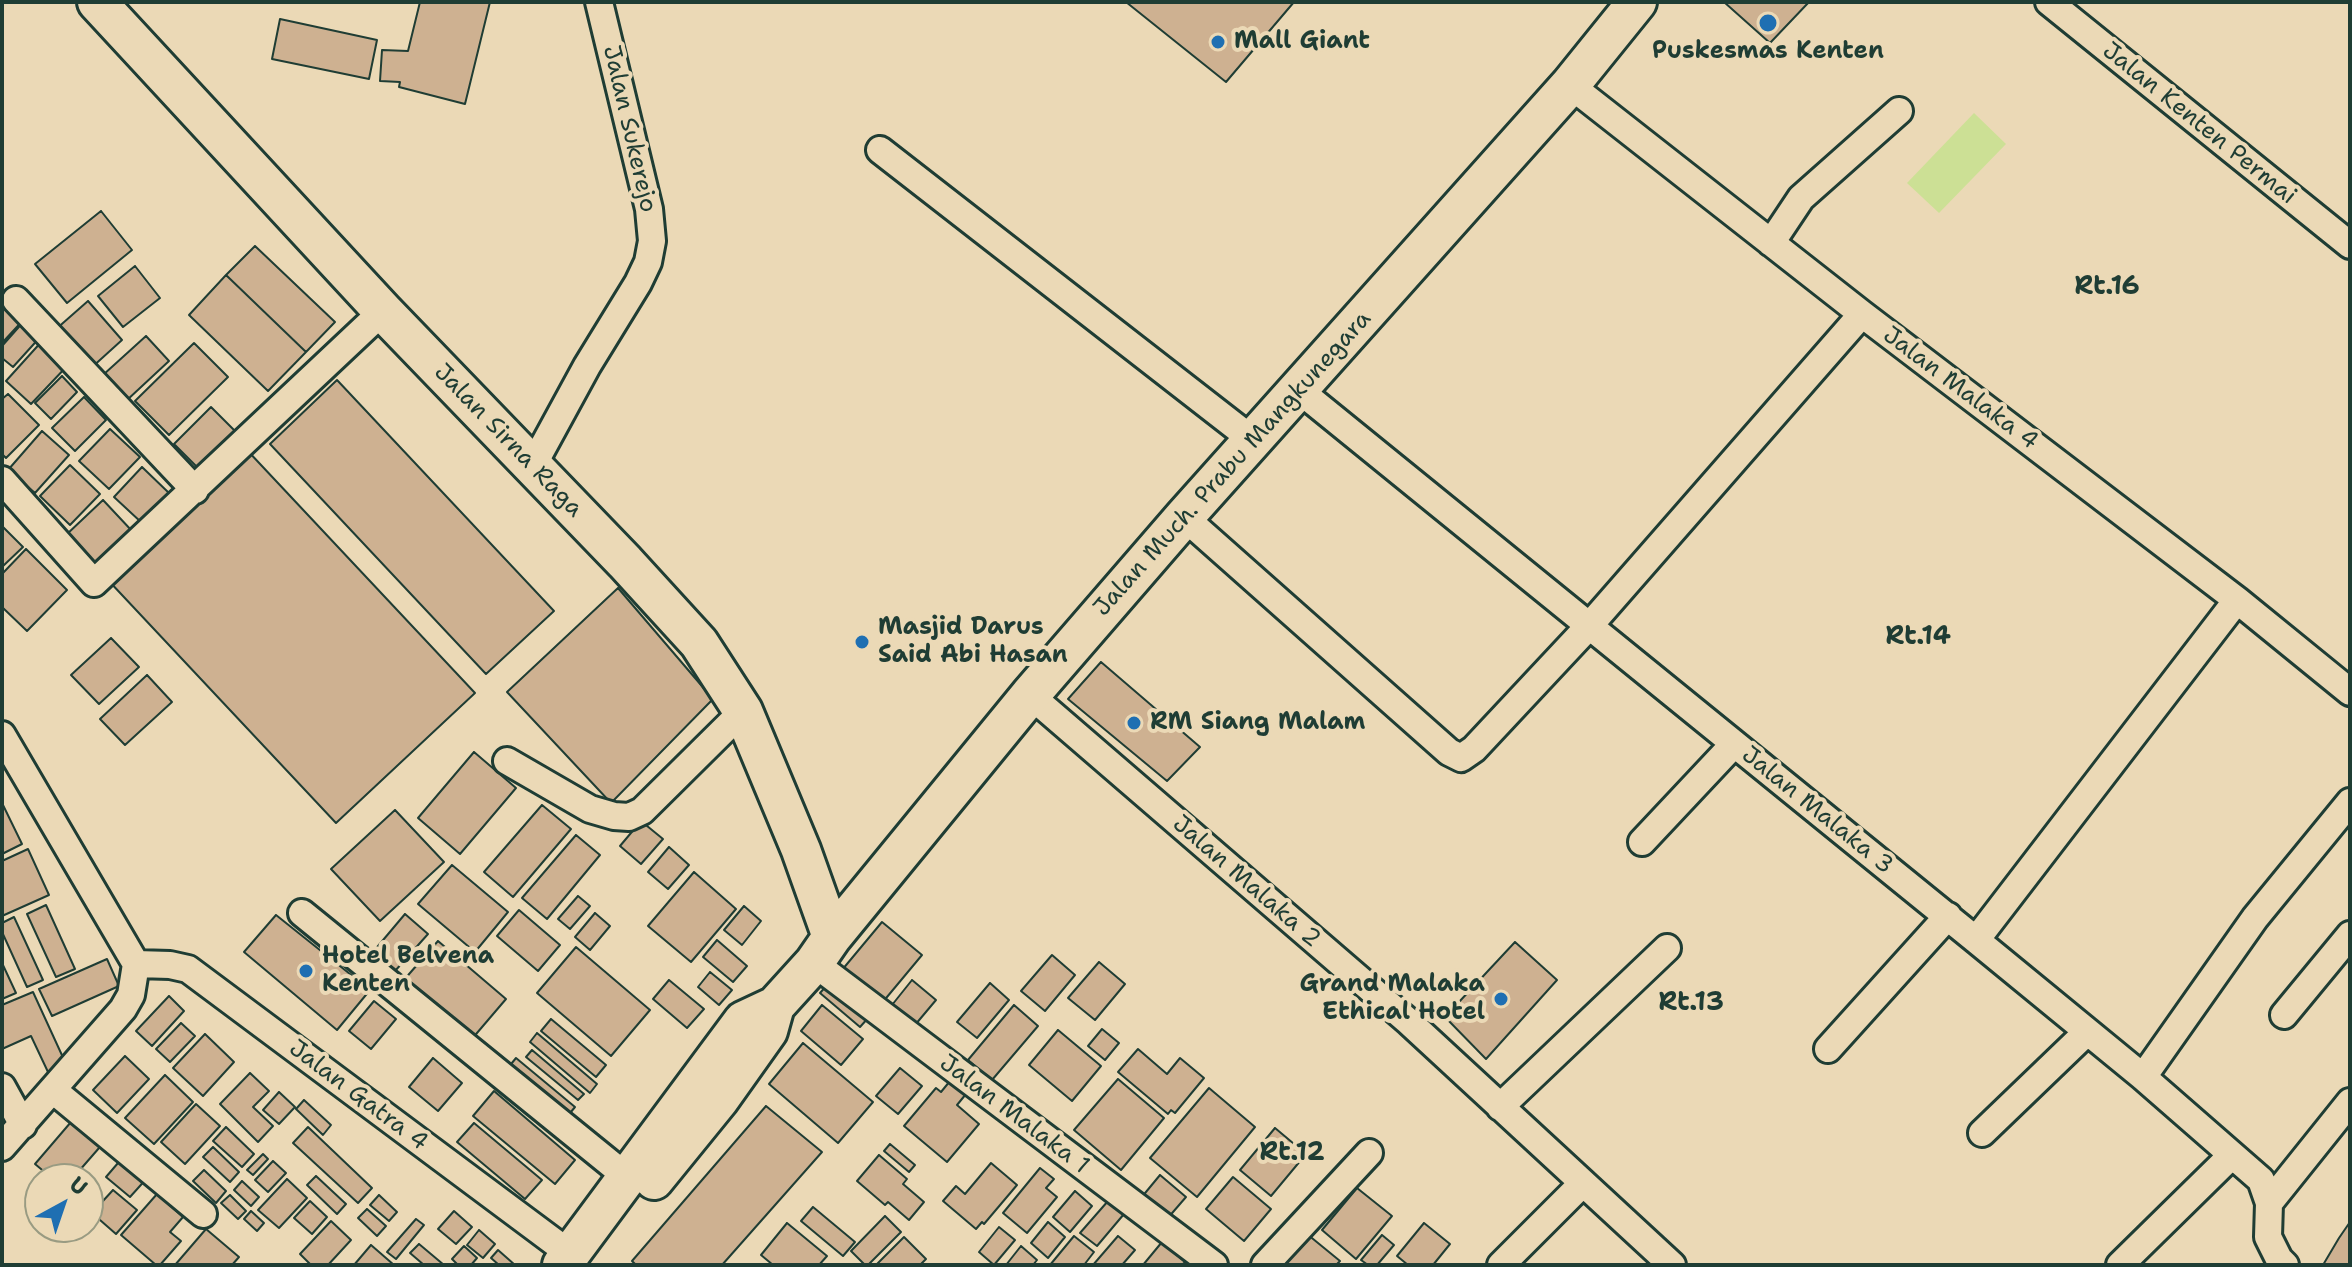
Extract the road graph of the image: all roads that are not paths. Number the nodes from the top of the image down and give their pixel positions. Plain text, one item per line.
1 (97, 2) edge
2 (599, 2) edge
3 (1637, 2) edge
4 (2049, 2) edge
5 (1570, 85) junction
6 (1899, 111) dead end
7 (880, 150) dead end
8 (1771, 243) junction
9 (2350, 245) edge
10 (16, 300) dead end
11 (383, 311) junction
12 (1862, 314) junction
13 (1299, 390) junction
14 (1254, 441) junction
15 (532, 467) junction
16 (2, 480) edge
17 (195, 490) junction
18 (1184, 517) junction
19 (2237, 600) junction
20 (1590, 625) junction
21 (2350, 692) edge
22 (1030, 695) junction
23 (743, 711) junction
24 (2, 735) edge
25 (1734, 744) junction
26 (507, 761) dead end
27 (2350, 802) edge
28 (1642, 842) dead end
29 (302, 913) dead end
30 (1948, 916) junction
31 (2350, 935) edge
32 (1976, 940) junction
33 (1667, 948) dead end
34 (823, 950) junction
35 (135, 972) junction
36 (775, 1006) junction
37 (2284, 1015) dead end
38 (2087, 1032) junction
39 (1828, 1049) dead end
40 (2143, 1077) junction
41 (2, 1087) edge
42 (53, 1090) junction
43 (2350, 1102) edge
44 (1500, 1107) junction
45 (23, 1125) junction
46 (1982, 1133) dead end
47 (2, 1147) edge
48 (1369, 1153) dead end
49 (2232, 1155) junction
50 (627, 1177) junction
51 (1583, 1183) junction
52 (2269, 1203) junction
53 (203, 1214) dead end
54 (574, 1261) edge
55 (1214, 1265) edge
56 (1265, 1265) edge
57 (1501, 1265) edge
58 (1672, 1265) edge
59 (2120, 1265) edge
60 (2285, 1265) edge

1 - 11 main road, Jalan Sirna Raga
2 - 15 street, Jalan Sukerejo
3 - 5 main road, Jalan Much. Prabu Mangkunegara
4 - 9 street, Jalan Kenten Permai
5 - 8 street, Jalan Malaka 4
5 - 13 main road, Jalan Much. Prabu Mangkunegara
6 - 8 street
7 - 14 street
8 - 12 street, Jalan Malaka 4
10 - 17 street
11 - 15 main road, Jalan Sirna Raga
11 - 17 street
12 - 19 street, Jalan Malaka 4
12 - 20 street
13 - 14 main road, Jalan Much. Prabu Mangkunegara
13 - 20 street, Jalan Malaka 3
14 - 18 main road, Jalan Much. Prabu Mangkunegara
15 - 23 main road, Jalan Sirna Raga
16 - 17 street
18 - 20 street
18 - 22 main road, Jalan Much. Prabu Mangkunegara
19 - 21 street, Jalan Malaka 4
19 - 32 street
20 - 25 street, Jalan Malaka 3
22 - 34 main road, Jalan Much. Prabu Mangkunegara
22 - 44 street, Jalan Malaka 2
23 - 26 street
23 - 34 main road, Jalan Sirna Raga
24 - 35 street
25 - 28 street
25 - 30 street, Jalan Malaka 3
27 - 40 street
29 - 50 street
30 - 32 street, Jalan Malaka 3
30 - 39 street
31 - 37 street
32 - 38 street, Jalan Malaka 3
33 - 44 street
34 - 36 main road, Jalan Much. Prabu Mangkunegara
34 - 55 street, Jalan Malaka 1
35 - 42 street
35 - 54 street, Jalan Gatra 4
36 - 50 main road, Jalan Much. Prabu Mangkunegara
36 - 54 main road, Jalan Much. Prabu Mangkunegara
38 - 40 street, Jalan Malaka 3
38 - 46 street
40 - 49 street, Jalan Malaka 3
41 - 45 street
42 - 45 street
42 - 53 street
43 - 52 street
44 - 51 street, Jalan Malaka 2
45 - 47 street
48 - 56 street
49 - 52 street, Jalan Malaka 3
49 - 59 street
50 - 54 main road, Jalan Much. Prabu Mangkunegara
51 - 57 street
51 - 58 street, Jalan Malaka 2
52 - 60 street, Jalan Malaka 3

